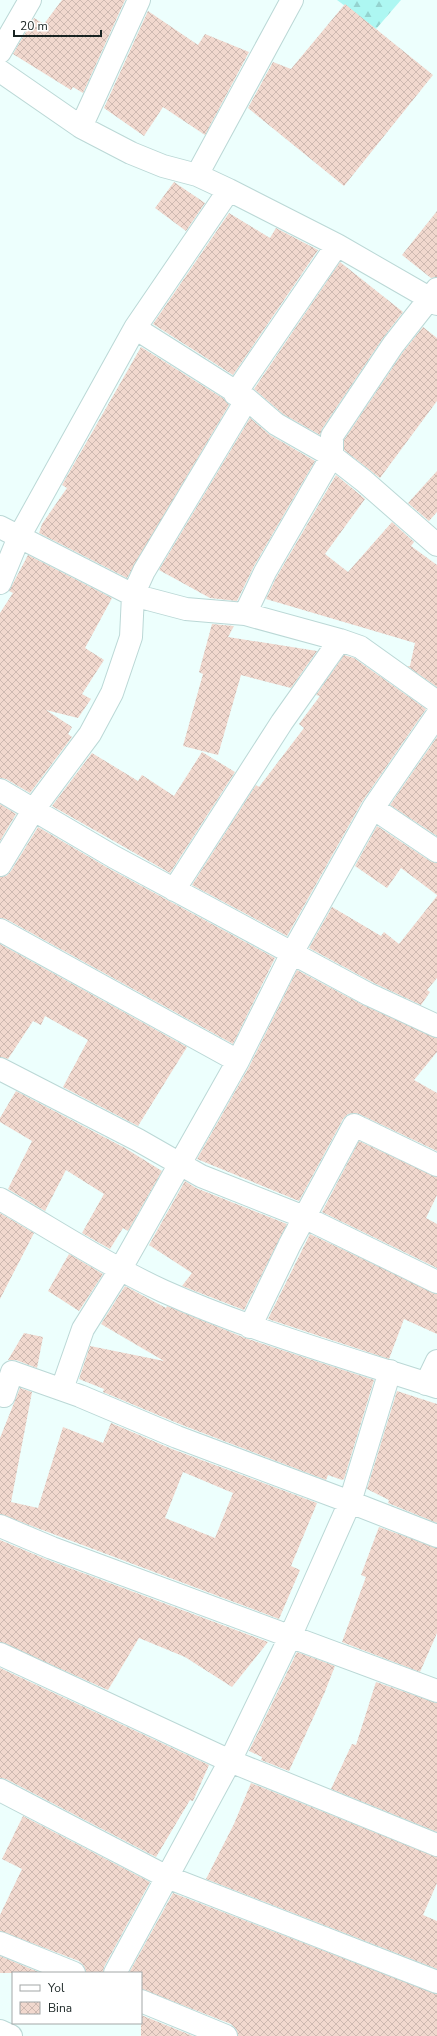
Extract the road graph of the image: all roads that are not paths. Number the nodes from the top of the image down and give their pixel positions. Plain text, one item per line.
1 (30, 0) edge
2 (139, 0) edge
3 (292, 0) edge
4 (0, 52) edge
5 (0, 71) edge
6 (81, 127) junction
7 (197, 175) junction
8 (229, 190) junction
9 (337, 245) junction
10 (434, 297) edge
11 (135, 328) junction
12 (241, 397) junction
13 (332, 456) junction
14 (0, 527) edge
15 (19, 537) junction
16 (437, 545) edge
17 (0, 583) edge
18 (133, 595) junction
19 (245, 614) junction
20 (340, 640) junction
21 (437, 702) edge
22 (437, 715) edge
23 (0, 790) edge
24 (373, 808) junction
25 (34, 810) junction
26 (437, 851) edge
27 (0, 866) edge
28 (174, 890) junction
29 (0, 930) edge
30 (292, 953) junction
31 (437, 1026) edge
32 (238, 1061) junction
33 (0, 1068) edge
34 (179, 1163) junction
35 (437, 1165) edge
36 (0, 1199) edge
37 (304, 1217) junction
38 (120, 1270) junction
39 (437, 1282) edge
40 (250, 1327) junction
41 (437, 1361) edge
42 (390, 1370) junction
43 (432, 1386) edge
44 (62, 1389) junction
45 (1, 1399) edge
46 (350, 1502) junction
47 (0, 1526) edge
48 (437, 1536) edge
49 (290, 1636) junction
50 (0, 1654) edge
51 (437, 1691) edge
52 (230, 1761) junction
53 (0, 1790) edge
54 (437, 1845) edge
55 (167, 1877) junction
56 (0, 1943) edge
57 (72, 1972) edge
58 (116, 1972) edge
59 (437, 1982) edge
60 (142, 2001) edge
61 (0, 2031) edge
62 (11, 2036) edge
63 (226, 2036) edge

1 - 4 street
2 - 6 street
3 - 7 street
5 - 6 street
6 - 7 street
7 - 8 street
8 - 9 street
8 - 11 street
9 - 10 street
9 - 12 street
10 - 13 street
11 - 12 street
11 - 15 street
12 - 13 street
12 - 18 street
13 - 16 street
13 - 19 street
14 - 15 street
15 - 17 street
15 - 18 street
18 - 19 street
18 - 25 street
19 - 20 street
20 - 21 street
20 - 28 street
22 - 24 street
23 - 25 street
24 - 26 street
24 - 30 street
25 - 27 street
25 - 28 street
28 - 30 street
29 - 32 street
30 - 31 street
30 - 32 street
32 - 34 street
33 - 34 street
34 - 37 street
34 - 38 street
35 - 37 street
36 - 38 street
37 - 39 street
37 - 40 street
38 - 40 street
38 - 44 street
40 - 42 street
41 - 43 street
42 - 43 street
42 - 46 street
44 - 45 street
44 - 46 street
46 - 48 street
46 - 49 street
47 - 49 street
49 - 51 street
49 - 52 street
50 - 52 street
52 - 54 street
52 - 55 street
53 - 55 street
55 - 58 street
55 - 59 street
56 - 57 street
60 - 63 street
61 - 62 street

